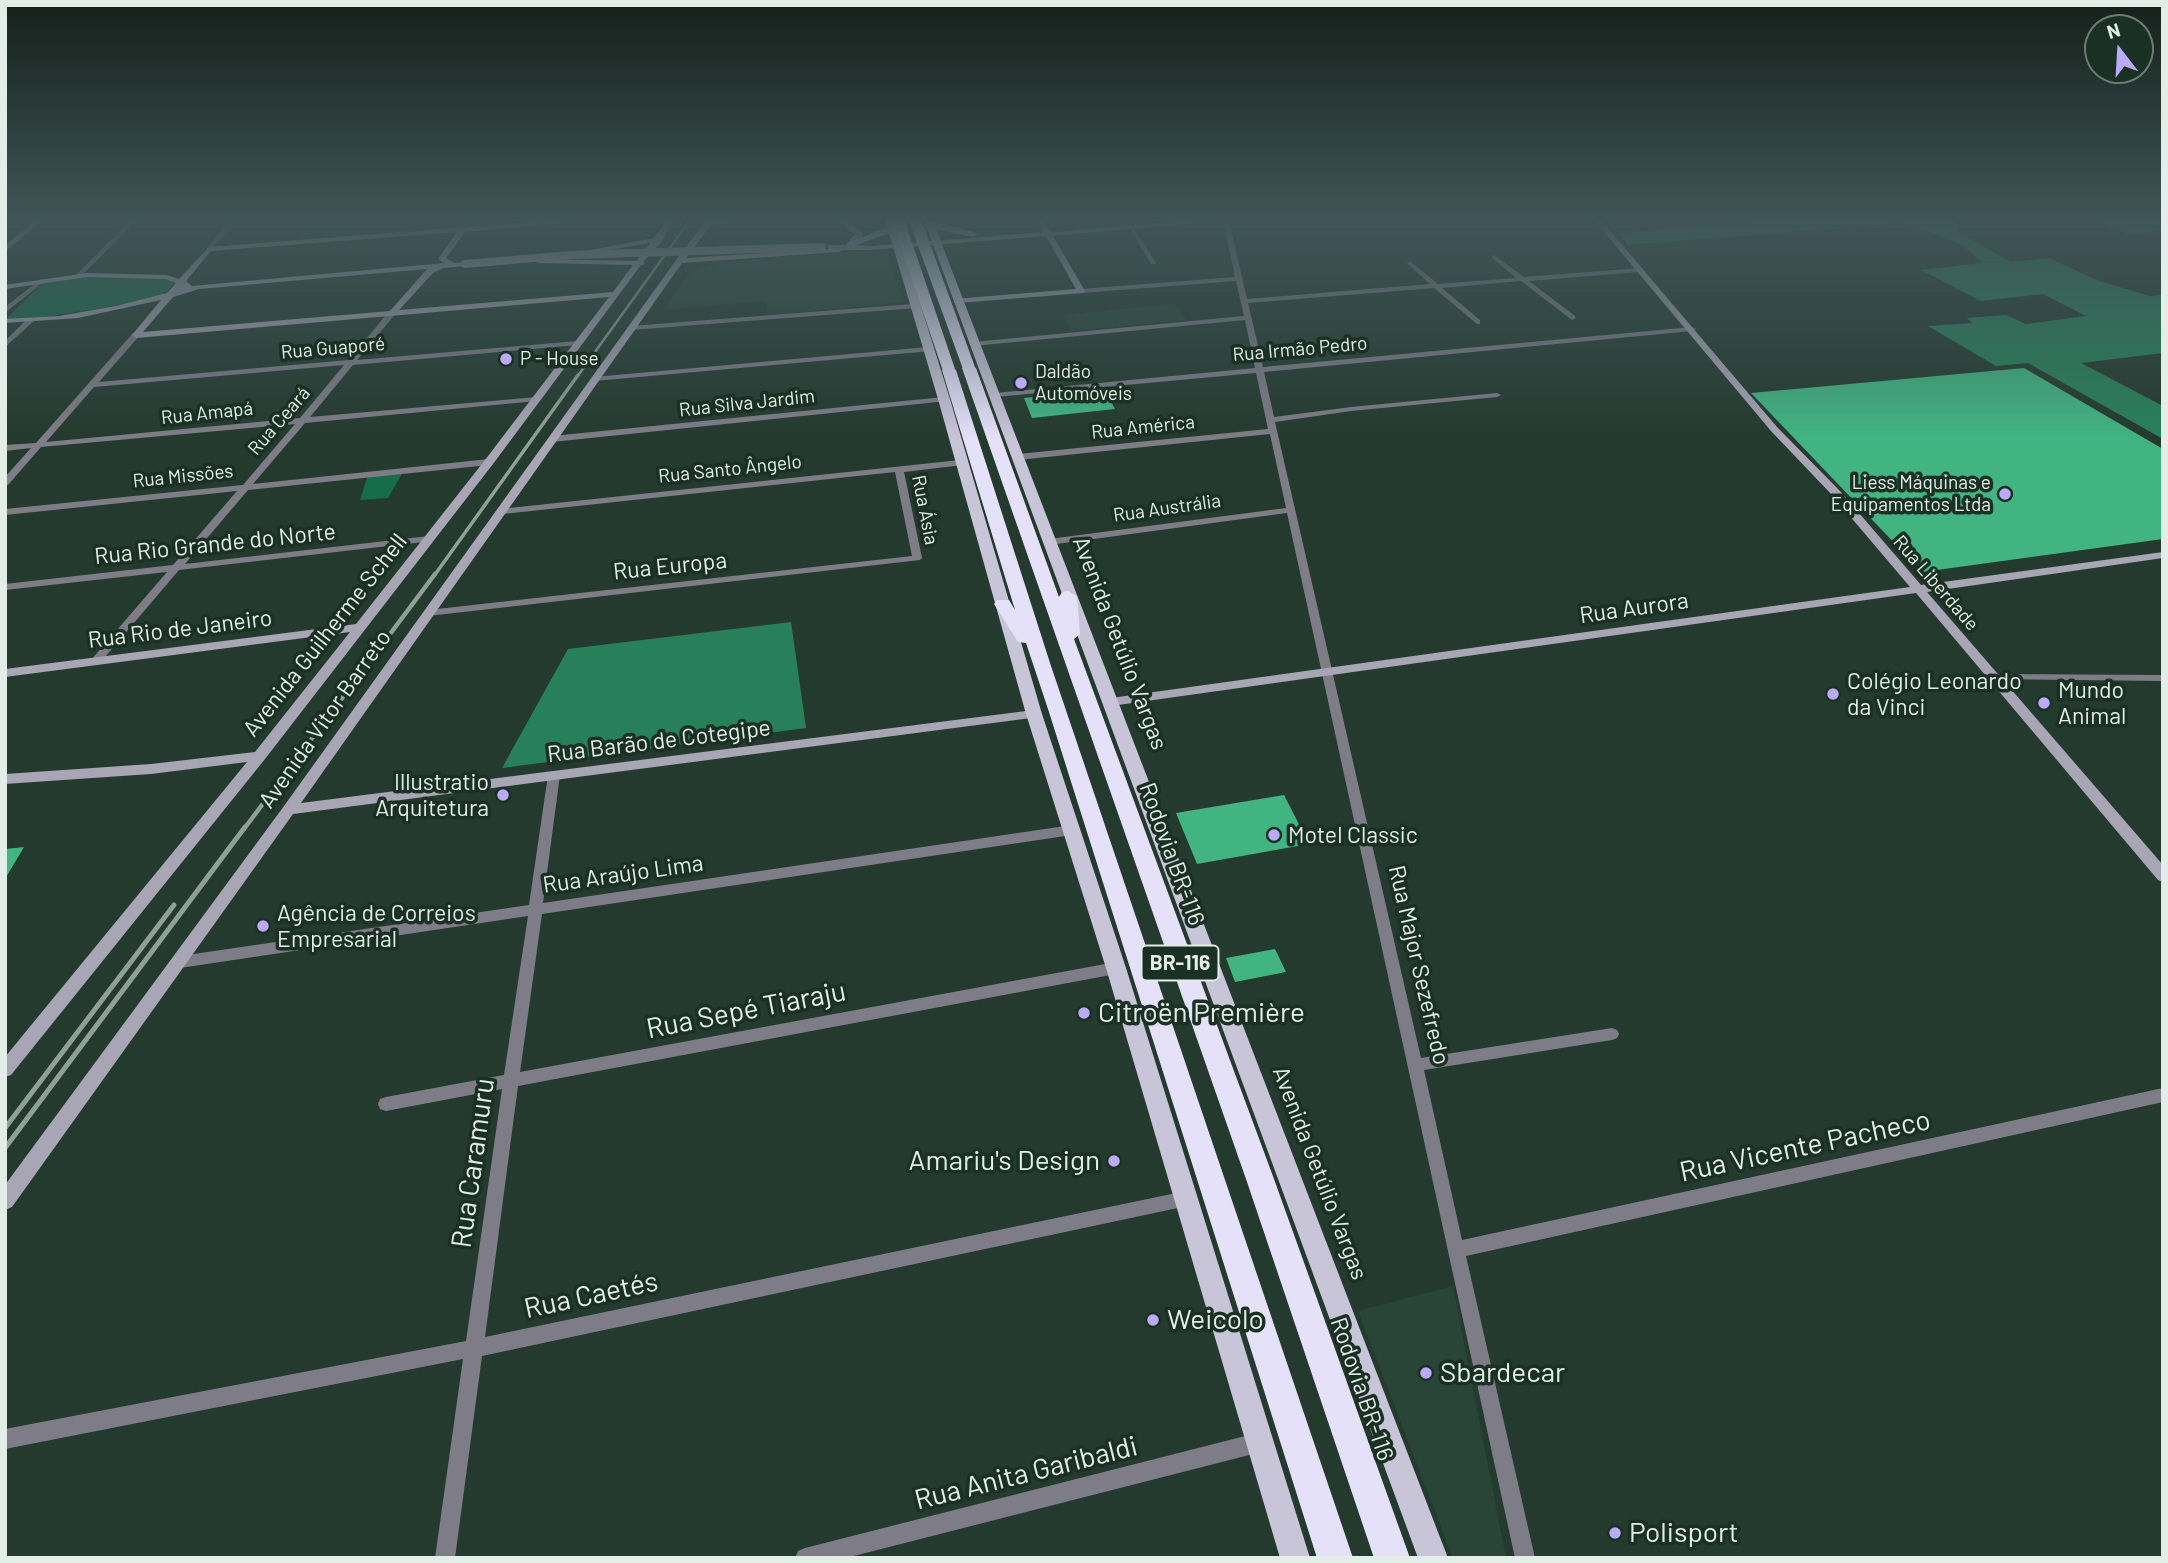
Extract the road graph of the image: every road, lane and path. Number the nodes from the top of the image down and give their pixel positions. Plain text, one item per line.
1 (27, 293) edge
2 (170, 293) edge
3 (172, 293) edge
4 (410, 293) edge
5 (656, 293) edge
6 (910, 293) edge
7 (928, 293) edge
8 (940, 293) edge
9 (954, 293) edge
10 (1059, 293) edge
11 (1241, 293) edge
12 (1347, 293) edge
13 (1445, 293) edge
14 (1540, 293) edge
15 (1660, 293) edge
16 (616, 294) joint
17 (1243, 301) junction
18 (957, 302) junction
19 (913, 306) junction
20 (5, 311) edge
21 (393, 312) junction
22 (1247, 318) junction
23 (1572, 318) dead end
24 (5, 321) edge
25 (30, 321) junction
26 (1477, 322) dead end
27 (631, 328) junction
28 (1692, 329) junction
29 (136, 335) junction
30 (577, 343) junction
31 (5, 345) edge
32 (928, 349) junction
33 (964, 361) junction
34 (351, 362) junction
35 (1258, 369) junction
36 (594, 379) junction
37 (91, 385) junction
38 (995, 395) junction
39 (1497, 395) dead end
40 (537, 399) junction
41 (944, 400) junction
42 (304, 419) junction
43 (1271, 420) junction
44 (1272, 430) junction
45 (552, 439) junction
46 (37, 445) junction
47 (5, 448) edge
48 (1018, 457) junction
49 (489, 462) junction
50 (960, 463) junction
51 (900, 469) junction
52 (5, 483) edge
53 (244, 488) junction
54 (503, 510) junction
55 (1290, 510) junction
56 (5, 512) edge
57 (429, 539) junction
58 (1049, 542) junction
59 (2163, 555) edge
60 (917, 558) joint
61 (177, 567) junction
62 (5, 587) edge
63 (1918, 589) junction
64 (1068, 596) junction
65 (1003, 604) junction
66 (428, 612) junction
67 (360, 627) junction
68 (1073, 661) junction
69 (94, 662) junction
70 (1042, 666) junction
71 (1326, 672) junction
72 (5, 673) edge
73 (1994, 677) junction
74 (2163, 677) edge
75 (1111, 702) junction
76 (1034, 714) junction
77 (260, 756) junction
78 (554, 775) junction
79 (5, 779) edge
80 (289, 810) junction
81 (1072, 830) junction
82 (2163, 876) edge
83 (537, 910) junction
84 (180, 962) junction
85 (1116, 968) junction
86 (1612, 1034) dead end
87 (1416, 1065) junction
88 (5, 1070) edge
89 (513, 1080) junction
90 (2163, 1095) edge
91 (386, 1104) dead end
92 (1186, 1199) junction
93 (5, 1201) edge
94 (1458, 1249) junction
95 (475, 1348) junction
96 (5, 1439) edge
97 (1261, 1442) junction
98 (445, 1558) edge
99 (805, 1558) edge
100 (1295, 1558) edge
101 (1335, 1558) edge
102 (1392, 1558) edge
103 (1433, 1558) edge
104 (1525, 1558) edge

1 - 20 street
2 - 25 main road
3 - 29 main road
4 - 21 main road, Rua Ceará
5 - 27 main road, Avenida Vitor Barreto
6 - 19 main road
7 - 33 highway, BR-116, bridge
8 - 33 highway, BR-116, bridge
9 - 18 main road, Avenida Getúlio Vargas
10 - 18 main road
11 - 17 street, Rua Major Sezefredo
12 - 17 street
13 - 26 street
14 - 23 street
15 - 28 main road, Rua Liberdade
16 - 21 main road
16 - 30 main road, Avenida Guilherme Schell
17 - 22 street, Rua Major Sezefredo
18 - 33 main road, Avenida Getúlio Vargas
19 - 27 street
19 - 32 main road
21 - 29 main road
21 - 34 street, Rua Ceará
22 - 33 street
22 - 35 street, Rua Major Sezefredo
24 - 25 main road
25 - 31 street
27 - 36 main road, Avenida Vitor Barreto
28 - 35 street, Rua Irmão Pedro
28 - 63 main road, Rua Liberdade
29 - 37 street
30 - 34 street, Rua Guaporé
30 - 40 main road, Avenida Guilherme Schell
32 - 36 street
32 - 41 main road
33 - 38 main road, Avenida Getúlio Vargas
33 - 68 highway, Rodovia BR-116 / BR-116
33 - 70 highway, BR-116
34 - 37 street, Rua Guaporé
34 - 42 street, Rua Ceará
35 - 38 street, Rua Irmão Pedro
35 - 43 street, Rua Major Sezefredo
36 - 45 main road, Avenida Vitor Barreto
37 - 46 street
38 - 48 main road, Avenida Getúlio Vargas
39 - 43 street
40 - 42 street, Rua Amapá
40 - 49 main road, Avenida Guilherme Schell
41 - 45 street, Rua Silva Jardim
41 - 50 main road
42 - 46 street, Rua Amapá
42 - 53 street, Rua Ceará
43 - 44 street, Rua Major Sezefredo
44 - 48 street, Rua América
44 - 55 street, Rua Major Sezefredo
45 - 54 main road, Avenida Vitor Barreto
46 - 47 street, Rua Amapá
46 - 52 street
48 - 58 main road, Avenida Getúlio Vargas
49 - 53 street, Rua Missões
49 - 57 main road, Avenida Guilherme Schell
50 - 51 street, Rua Santo Ângelo
50 - 65 main road
51 - 54 street, Rua Santo Ângelo
51 - 60 street, Rua Ásia
53 - 56 street, Rua Missões
53 - 61 street, Rua Ceará
54 - 66 main road, Avenida Vitor Barreto
55 - 58 street, Rua Austrália
55 - 71 street, Rua Major Sezefredo
57 - 61 street, Rua Rio Grande do Norte
57 - 67 main road, Avenida Guilherme Schell
58 - 64 main road, Avenida Getúlio Vargas
59 - 63 main road, Rua Aurora
60 - 66 street, Rua Europa
61 - 62 street, Rua Rio Grande do Norte
61 - 69 street, Rua Ceará
63 - 71 main road, Rua Aurora
63 - 73 main road, Rua Liberdade
64 - 68 highway, BR-116
64 - 75 main road, Avenida Getúlio Vargas
65 - 70 highway, BR-116
65 - 76 main road
66 - 80 main road, Avenida Vitor Barreto
67 - 69 main road, Rua Rio de Janeiro
67 - 77 main road, Avenida Guilherme Schell
68 - 102 highway, Rodovia BR-116 / BR-116
69 - 72 main road, Rua Rio de Janeiro
70 - 101 highway, BR-116
71 - 75 main road, Rua Aurora
71 - 87 street, Rua Major Sezefredo
73 - 74 street
73 - 82 main road, Rua Liberdade
75 - 103 main road, Avenida Getúlio Vargas
76 - 78 main road, Rua Barão de Cotegipe
76 - 81 main road
77 - 79 main road
77 - 88 main road, Avenida Guilherme Schell
78 - 80 main road, Rua Barão de Cotegipe
78 - 83 street, Rua Caramuru
80 - 84 main road, Avenida Vitor Barreto
81 - 83 street, Rua Araújo Lima
81 - 85 main road
83 - 84 street, Rua Araújo Lima
83 - 89 street, Rua Caramuru
84 - 93 main road, Avenida Vitor Barreto
85 - 89 street, Rua Sepé Tiaraju
85 - 92 main road
86 - 87 street
87 - 94 street, Rua Major Sezefredo
89 - 91 street, Rua Sepé Tiaraju
89 - 95 street, Rua Caramuru
90 - 94 street, Rua Vicente Pacheco
92 - 95 street, Rua Caetés
92 - 97 main road
94 - 104 street, Rua Major Sezefredo
95 - 96 street, Rua Caetés
95 - 98 street, Rua Caramuru
97 - 99 street, Rua Anita Garibaldi
97 - 100 main road

